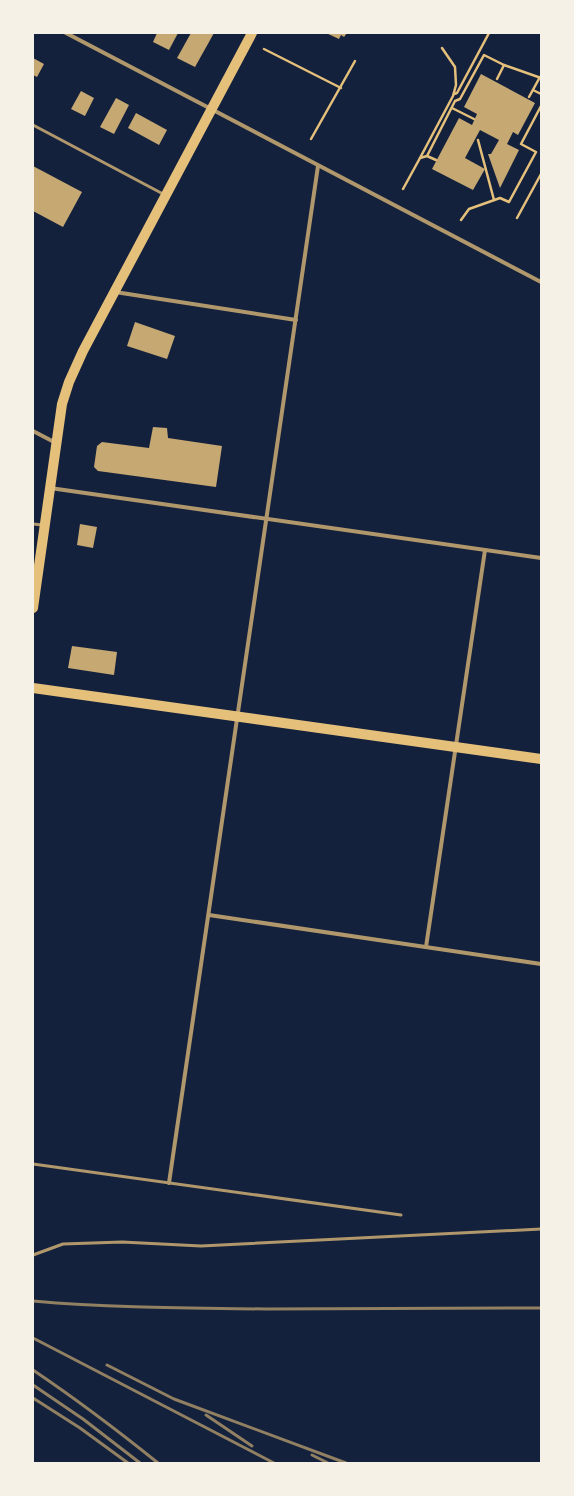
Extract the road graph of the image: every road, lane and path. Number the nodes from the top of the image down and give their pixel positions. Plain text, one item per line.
1 (66, 33) edge
2 (252, 33) edge
3 (489, 33) edge
4 (442, 48) dead end
5 (264, 49) dead end
6 (355, 61) dead end
7 (504, 65) junction
8 (540, 78) edge
9 (497, 79) dead end
10 (341, 88) junction
11 (533, 90) junction
12 (453, 94) junction
13 (541, 94) edge
14 (530, 97) dead end
15 (541, 106) edge
16 (452, 108) junction
17 (211, 110) junction
18 (474, 119) dead end
19 (33, 125) edge
20 (311, 139) dead end
21 (478, 140) dead end
22 (427, 156) junction
23 (420, 158) junction
24 (436, 160) dead end
25 (318, 166) junction
26 (541, 174) edge
27 (403, 189) dead end
28 (166, 195) junction
29 (494, 200) junction
30 (517, 218) dead end
31 (461, 220) dead end
32 (541, 282) edge
33 (115, 292) junction
34 (296, 320) junction
35 (33, 432) edge
36 (56, 443) junction
37 (50, 488) junction
38 (267, 518) junction
39 (33, 524) edge
40 (44, 525) junction
41 (484, 550) junction
42 (541, 558) edge
43 (35, 574) edge
44 (33, 608) edge
45 (33, 688) edge
46 (238, 718) junction
47 (456, 746) junction
48 (541, 759) edge
49 (208, 915) junction
50 (426, 947) junction
51 (541, 964) edge
52 (33, 1164) edge
53 (169, 1183) junction
54 (401, 1215) dead end
55 (541, 1229) edge
56 (33, 1254) edge

1 - 17 street
2 - 17 main road
3 - 12 path
4 - 12 path
5 - 10 path
6 - 10 path
7 - 8 path
7 - 9 path
7 - 16 path
8 - 11 path
10 - 20 path
11 - 13 path
11 - 14 path
12 - 23 path
15 - 29 path
16 - 18 path
16 - 22 path
17 - 25 street
17 - 28 main road
19 - 28 lane
21 - 29 path
22 - 23 path
22 - 24 path
23 - 27 path
25 - 32 street
25 - 34 street
26 - 30 path
28 - 33 main road
29 - 31 path
33 - 34 street
33 - 36 main road
34 - 38 street
35 - 36 street
36 - 37 main road
37 - 38 street
37 - 40 main road
38 - 41 street
38 - 46 street
39 - 40 lane
40 - 43 main road
41 - 42 street
41 - 47 street
43 - 44 main road
45 - 46 main road
46 - 47 main road
46 - 49 street
47 - 48 main road
47 - 50 street
49 - 50 street
49 - 53 street
50 - 51 street
52 - 53 lane
53 - 54 lane
55 - 56 lane

